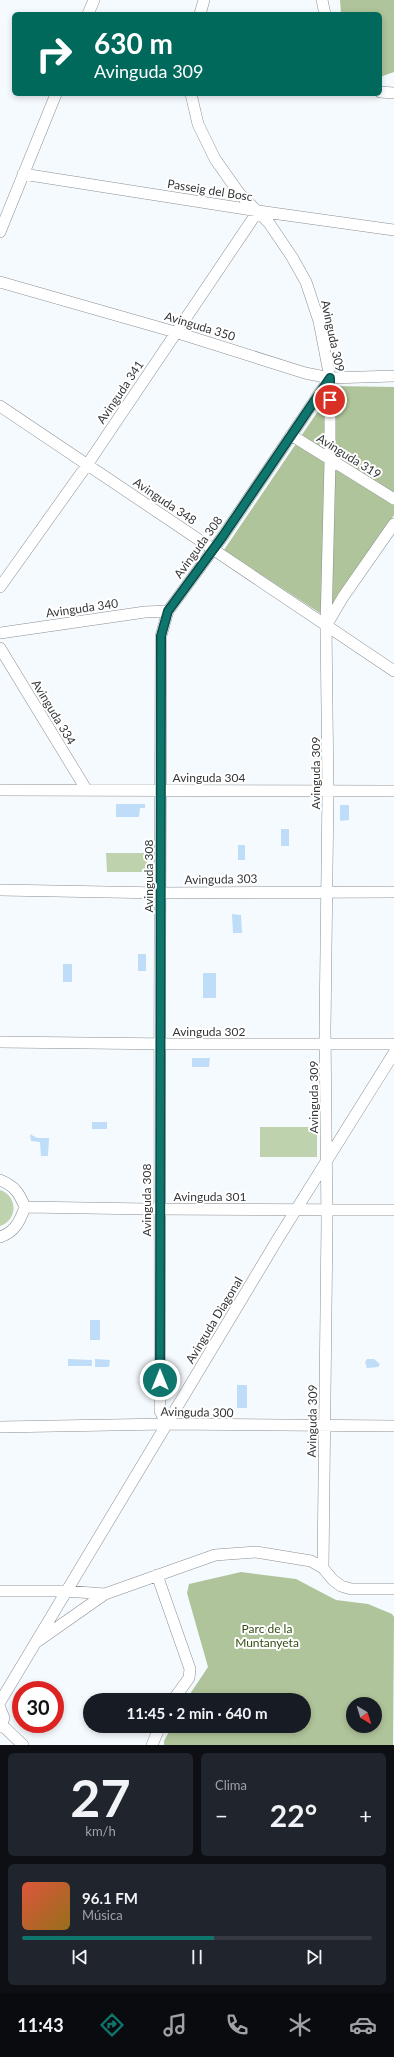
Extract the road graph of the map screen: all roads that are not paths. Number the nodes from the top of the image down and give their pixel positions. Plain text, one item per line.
1 (94, 0) edge
2 (204, 0) edge
3 (322, 0) edge
4 (89, 12) edge
5 (201, 12) edge
6 (325, 12) edge
7 (382, 92) edge
8 (394, 93) edge
9 (55, 96) edge
10 (191, 96) edge
11 (23, 174) junction
12 (258, 211) junction
13 (394, 230) edge
14 (0, 232) edge
15 (0, 282) edge
16 (175, 332) junction
17 (394, 376) edge
18 (330, 378) junction
19 (0, 406) edge
20 (291, 435) junction
21 (330, 461) junction
22 (87, 465) junction
23 (394, 499) edge
24 (394, 524) edge
25 (213, 550) junction
26 (0, 587) edge
27 (168, 611) junction
28 (326, 626) junction
29 (0, 633) edge
30 (0, 648) edge
31 (394, 671) edge
32 (86, 789) junction
33 (0, 790) edge
34 (161, 790) junction
35 (394, 790) edge
36 (328, 791) junction
37 (0, 890) edge
38 (327, 891) junction
39 (394, 892) edge
40 (162, 893) junction
41 (0, 1042) edge
42 (159, 1044) junction
43 (326, 1044) junction
44 (394, 1044) edge
45 (394, 1053) edge
46 (326, 1164) junction
47 (0, 1180) edge
48 (25, 1207) junction
49 (159, 1209) junction
50 (296, 1210) junction
51 (327, 1210) junction
52 (394, 1210) edge
53 (0, 1237) edge
54 (167, 1424) junction
55 (0, 1426) edge
56 (325, 1426) junction
57 (394, 1426) edge
58 (323, 1568) junction
59 (157, 1575) junction
60 (394, 1589) edge
61 (0, 1591) edge
62 (66, 1591) junction
63 (105, 1594) junction
64 (35, 1642) junction
65 (178, 1693) edge
66 (0, 1702) edge
67 (0, 1708) edge
68 (1, 1726) edge
69 (157, 1733) edge
70 (23, 1745) edge
71 (152, 1745) edge

1 - 4 street
2 - 5 street
3 - 6 street
7 - 8 street
9 - 11 street
10 - 12 street, Avinguda 309
11 - 12 street, Passeig del Bosc
11 - 14 street
12 - 13 street, Passeig del Bosc
12 - 16 street, Avinguda 341
12 - 18 street, Avinguda 309
15 - 16 street, Avinguda 350
16 - 18 street, Avinguda 350
16 - 22 street, Avinguda 341
17 - 18 street, Avinguda 350
18 - 20 street, Avinguda 308
18 - 21 street, Avinguda 309
19 - 22 street, Avinguda 348
20 - 21 street, Avinguda 319
20 - 25 street, Avinguda 308
21 - 23 street, Avinguda 319
21 - 28 street, Avinguda 309
22 - 25 street, Avinguda 348
22 - 26 street, Avinguda 341
24 - 28 street
25 - 27 street, Avinguda 308
25 - 28 street, Avinguda 348
27 - 29 street, Avinguda 340
27 - 34 street, Avinguda 308
28 - 31 street, Avinguda 348
28 - 36 street, Avinguda 309
30 - 32 street, Avinguda 334
32 - 33 street, Avinguda 304
32 - 34 street, Avinguda 304
34 - 36 street, Avinguda 304
34 - 40 street, Avinguda 308
35 - 36 street, Avinguda 304
36 - 38 street, Avinguda 309
37 - 40 street, Avinguda 303
38 - 39 street, Avinguda 303
38 - 40 street, Avinguda 303
38 - 43 street, Avinguda 309
40 - 42 street, Avinguda 308
41 - 42 street, Avinguda 302
42 - 43 street, Avinguda 302
42 - 49 street, Avinguda 308
43 - 44 street, Avinguda 302
43 - 46 street, Avinguda 309
45 - 46 street, Avinguda Diagonal
46 - 50 street, Avinguda Diagonal
46 - 51 street, Avinguda 309
47 - 48 street
48 - 49 street, Avinguda 301
48 - 53 street
49 - 50 street, Avinguda 301
49 - 54 street, Avinguda 308
50 - 51 street, Avinguda 301
50 - 54 street, Avinguda Diagonal
51 - 52 street, Avinguda 301
51 - 56 street, Avinguda 309
54 - 55 street, Avinguda 300
54 - 56 street, Avinguda 300
54 - 62 street, Avinguda Diagonal
56 - 57 street, Avinguda 300
56 - 58 street, Avinguda 309
58 - 59 street
58 - 60 street
59 - 63 street
59 - 65 street
61 - 62 street
62 - 63 street
62 - 64 street, Avinguda Diagonal
63 - 64 street, Avinguda Diagonal
64 - 66 street, Avinguda Diagonal
67 - 68 street
68 - 70 street
69 - 71 street

